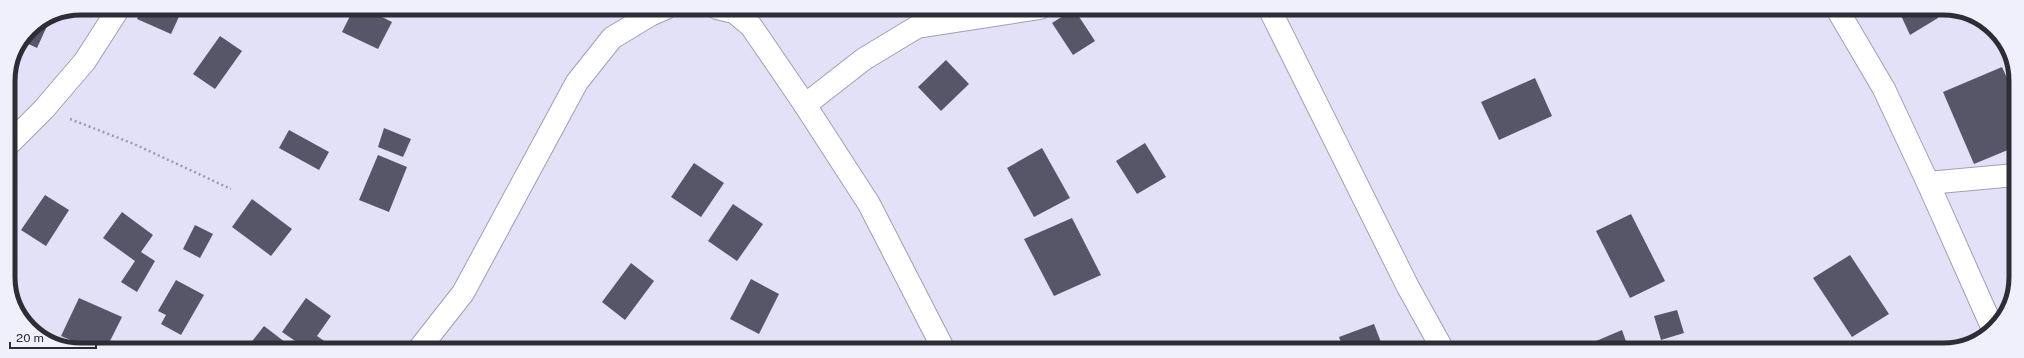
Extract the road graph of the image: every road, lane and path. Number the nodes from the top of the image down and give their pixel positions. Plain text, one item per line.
1 (115, 15) edge
2 (648, 15) edge
3 (738, 15) edge
4 (995, 15) edge
5 (1272, 15) edge
6 (1841, 15) edge
7 (805, 105) junction
8 (44, 109) junction
9 (15, 138) edge
10 (2009, 176) edge
11 (1928, 183) junction
12 (231, 189) dead end
13 (1990, 323) edge
14 (424, 343) edge
15 (940, 343) edge
16 (1439, 343) edge

1 - 8 street
2 - 14 street
3 - 7 street
4 - 7 street
5 - 16 street
6 - 11 street
7 - 15 street
8 - 9 street
8 - 12 path
10 - 11 street
11 - 13 street

